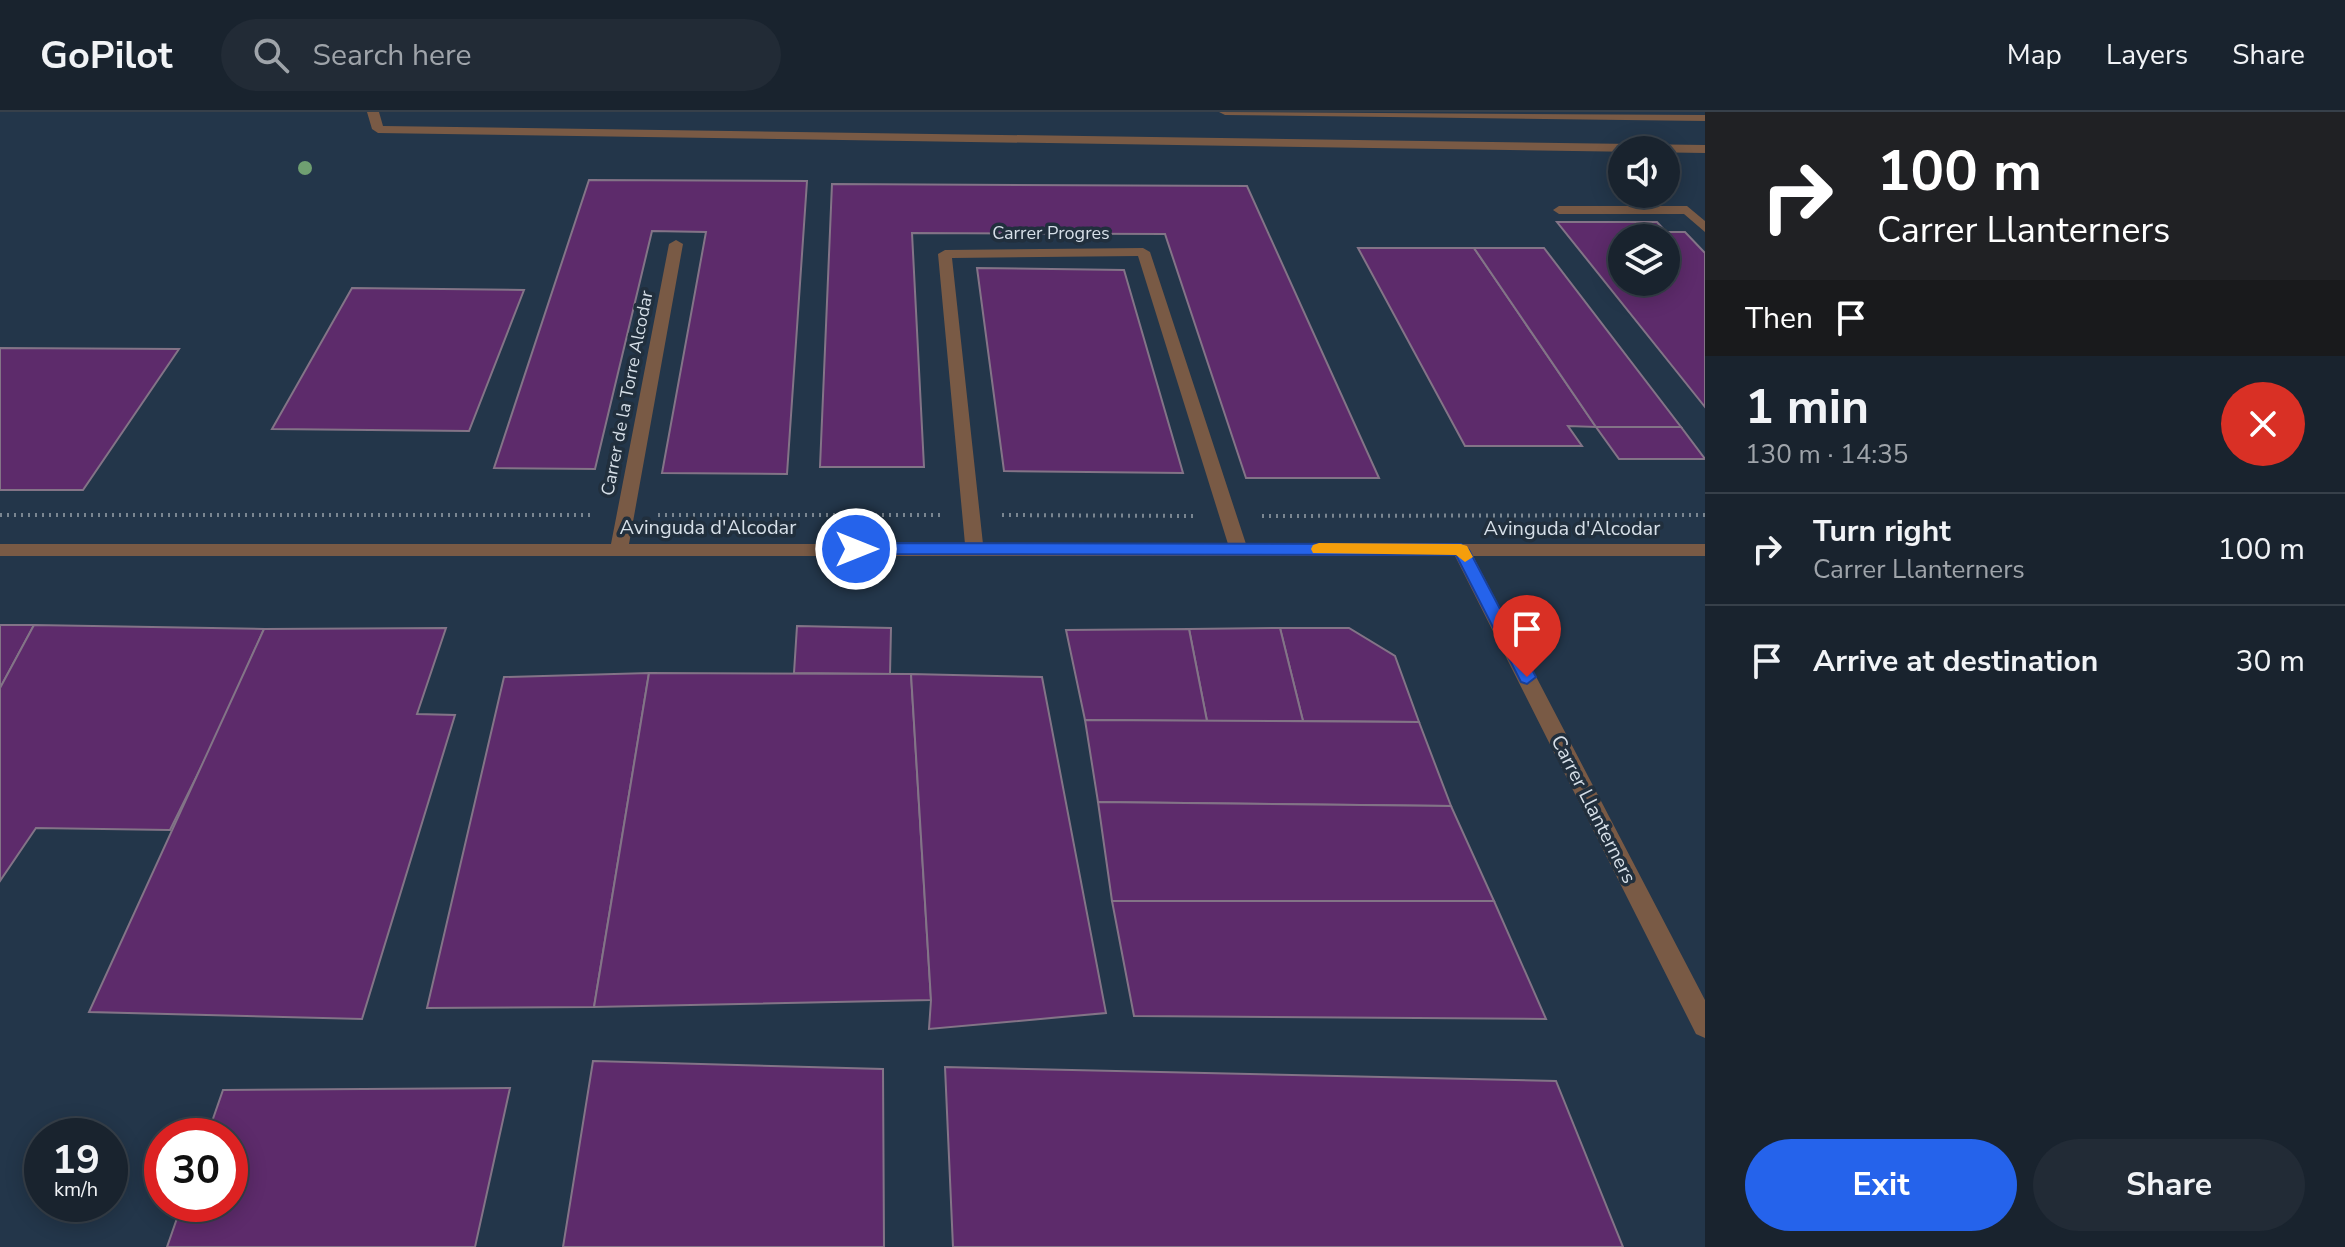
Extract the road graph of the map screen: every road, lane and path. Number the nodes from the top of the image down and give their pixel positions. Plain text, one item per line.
1 (373, 112) edge
2 (1225, 112) edge
3 (1705, 118) edge
4 (1705, 149) edge
5 (1559, 210) dead end
6 (1705, 228) edge
7 (676, 244) dead end
8 (0, 515) edge
9 (623, 515) junction
10 (971, 515) junction
11 (1705, 515) edge
12 (1228, 516) junction
13 (619, 549) junction
14 (975, 549) junction
15 (1239, 549) junction
16 (0, 550) edge
17 (1461, 550) junction
18 (1705, 550) edge
19 (1705, 1026) edge

1 - 4 street
2 - 3 street
5 - 6 street
7 - 9 street, Carrer de la Torre Alcodar
8 - 9 path
9 - 10 path
9 - 13 street, Carrer de la Torre Alcodar
10 - 12 path
10 - 12 street, Carrer Progres
10 - 14 street, Carrer Progres
11 - 12 path
12 - 15 street, Carrer Progres
13 - 14 street, Avinguda d'Alcodar
13 - 16 street, Avinguda d'Alcodar
14 - 15 street, Avinguda d'Alcodar
15 - 17 street, Avinguda d'Alcodar
17 - 18 street, Avinguda d'Alcodar
17 - 19 street, Carrer Llanterners

